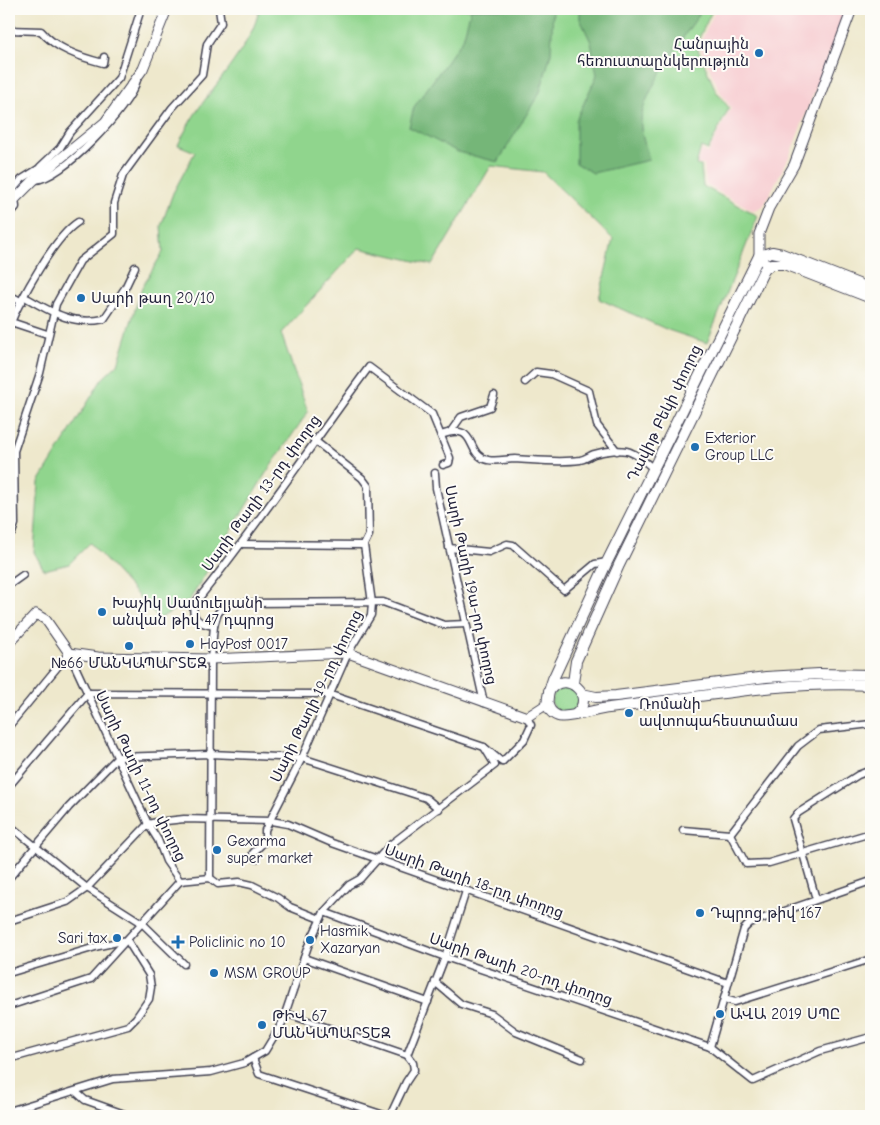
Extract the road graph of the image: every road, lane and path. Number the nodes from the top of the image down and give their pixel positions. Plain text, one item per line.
1 (141, 9) edge
2 (167, 9) edge
3 (219, 9) edge
4 (852, 9) edge
5 (9, 30) edge
6 (104, 57) dead end
7 (39, 168) junction
8 (38, 180) junction
9 (12, 200) edge
10 (9, 215) edge
11 (78, 222) dead end
12 (759, 256) junction
13 (768, 266) junction
14 (135, 267) dead end
15 (871, 288) edge
16 (9, 295) edge
17 (871, 298) edge
18 (23, 300) junction
19 (54, 313) junction
20 (10, 325) edge
21 (48, 334) junction
22 (369, 367) joint
23 (525, 382) dead end
24 (494, 395) dead end
25 (451, 432) junction
26 (441, 435) junction
27 (314, 440) junction
28 (617, 451) junction
29 (443, 465) dead end
30 (654, 469) junction
31 (435, 473) dead end
32 (9, 535) edge
33 (243, 544) junction
34 (364, 545) junction
35 (449, 548) junction
36 (607, 562) junction
37 (23, 575) dead end
38 (9, 585) edge
39 (372, 603) junction
40 (466, 624) junction
41 (214, 626) junction
42 (9, 643) edge
43 (68, 653) junction
44 (348, 653) junction
45 (211, 659) junction
46 (871, 675) edge
47 (572, 683) junction
48 (871, 685) edge
49 (88, 693) junction
50 (328, 694) junction
51 (582, 694) junction
52 (209, 695) junction
53 (548, 699) junction
54 (484, 703) junction
55 (576, 714) junction
56 (527, 717) junction
57 (871, 724) edge
58 (9, 726) edge
59 (484, 748) junction
60 (210, 754) junction
61 (118, 757) junction
62 (302, 758) junction
63 (871, 770) edge
64 (9, 786) edge
65 (439, 809) junction
66 (210, 820) junction
67 (271, 821) junction
68 (148, 824) junction
69 (9, 825) edge
70 (683, 830) dead end
71 (871, 833) edge
72 (730, 834) junction
73 (37, 846) junction
74 (801, 853) junction
75 (256, 859) dead end
76 (377, 859) junction
77 (9, 878) edge
78 (210, 878) junction
79 (180, 881) junction
80 (871, 881) edge
81 (87, 888) junction
82 (466, 891) junction
83 (816, 900) junction
84 (324, 912) junction
85 (320, 919) junction
86 (9, 921) edge
87 (142, 923) junction
88 (127, 940) junction
89 (445, 957) junction
90 (304, 958) junction
91 (871, 959) edge
92 (184, 964) dead end
93 (9, 973) edge
94 (435, 982) junction
95 (728, 983) junction
96 (724, 999) junction
97 (428, 1002) junction
98 (9, 1006) edge
99 (285, 1013) junction
100 (871, 1038) edge
101 (710, 1047) junction
102 (407, 1055) junction
103 (253, 1058) junction
104 (9, 1059) edge
105 (582, 1059) dead end
106 (76, 1092) junction
107 (9, 1111) edge
108 (130, 1116) edge
109 (389, 1116) edge

1 - 7 street
2 - 8 street
3 - 19 street
4 - 12 street
5 - 6 street
7 - 8 street
7 - 9 street
8 - 9 street
9 - 10 street
11 - 18 street
12 - 13 street
12 - 15 main road
12 - 30 main road, Դավիթ Բեկի փողոց
13 - 17 main road
13 - 47 main road, Դավիթ Բեկի փողոց
14 - 19 street
16 - 18 street
18 - 19 street
18 - 20 street
19 - 21 street
20 - 21 street
21 - 32 street
22 - 26 street, Սարի Թաղի 19ա-րդ փողոց
22 - 27 street, Սարի Թաղի 13-րդ փողոց
23 - 28 street
24 - 25 street
25 - 26 street
25 - 28 street
26 - 29 street, Սարի Թաղի 19ա-րդ փողոց
27 - 33 street, Սարի Թաղի 13-րդ փողոց
27 - 34 street, Սարի Թաղի 19-րդ փողոց
28 - 30 street
30 - 36 main road, Դավիթ Բեկի փողոց
31 - 35 street, Սարի Թաղի 19ա-րդ փողոց
33 - 34 street
33 - 41 street, Սարի Թաղի 13-րդ փողոց
34 - 39 street, Սարի Թաղի 19-րդ փողոց
35 - 36 street
35 - 40 street, Սարի Թաղի 19ա-րդ փողոց
36 - 53 main road, Դավիթ Բեկի փողոց
37 - 38 street
39 - 40 street
39 - 41 street
39 - 44 street, Սարի Թաղի 19-րդ փողոց
40 - 54 street, Սարի Թաղի 19ա-րդ փողոց
41 - 45 street
42 - 43 street
43 - 45 street
43 - 49 street, Սարի Թաղի 11-րդ փողոց
43 - 58 street
44 - 45 street
44 - 50 street, Սարի Թաղի 19-րդ փողոց
44 - 54 street
45 - 52 street
46 - 51 main road
47 - 51 main road
47 - 53 main road
48 - 55 main road
49 - 52 street
49 - 61 street, Սարի Թաղի 11-րդ փողոց
49 - 64 street
50 - 52 street
50 - 59 street
50 - 62 street, Սարի Թաղի 19-րդ փողոց
51 - 55 main road
52 - 60 street
53 - 55 main road
53 - 56 street
54 - 56 street
56 - 59 street
57 - 72 street
59 - 65 street
60 - 61 street
60 - 62 street
60 - 66 street
61 - 68 street, Սարի Թաղի 11-րդ փողոց
61 - 73 street
62 - 65 street
62 - 67 street, Սարի Թաղի 19-րդ փողոց
63 - 74 street
65 - 76 street
66 - 67 street, Սարի Թաղի 18-րդ փողոց
66 - 68 street, Սարի Թաղի 18-րդ փողոց
66 - 78 street
67 - 75 street, Սարի Թաղի 19-րդ փողոց
67 - 76 street, Սարի Թաղի 18-րդ փողոց
68 - 79 street, Սարի Թաղի 11-րդ փողոց
68 - 81 street
69 - 73 street
70 - 72 street
71 - 74 street
72 - 74 street
73 - 77 street
73 - 81 street
74 - 83 street
76 - 82 street, Սարի Թաղի 18-րդ փողոց
76 - 84 street
78 - 79 street
78 - 85 street
79 - 87 street
80 - 83 street
81 - 86 street
81 - 87 street
82 - 89 street
82 - 95 street, Սարի Թաղի 18-րդ փողոց
83 - 95 street
84 - 85 street
84 - 89 street, Սարի Թաղի 20-րդ փողոց
85 - 90 street
87 - 88 street
87 - 92 street
88 - 93 street
88 - 98 street
88 - 104 street
89 - 94 street
89 - 101 street, Սարի Թաղի 20-րդ փողոց
90 - 97 street
90 - 99 street
91 - 96 street
94 - 97 street
94 - 105 street
95 - 96 street
96 - 101 street
97 - 102 street
99 - 102 street
99 - 103 street
100 - 101 street, Սարի Թաղի 20-րդ փողոց
102 - 109 street
103 - 106 street
103 - 109 street
106 - 107 street
106 - 108 street

